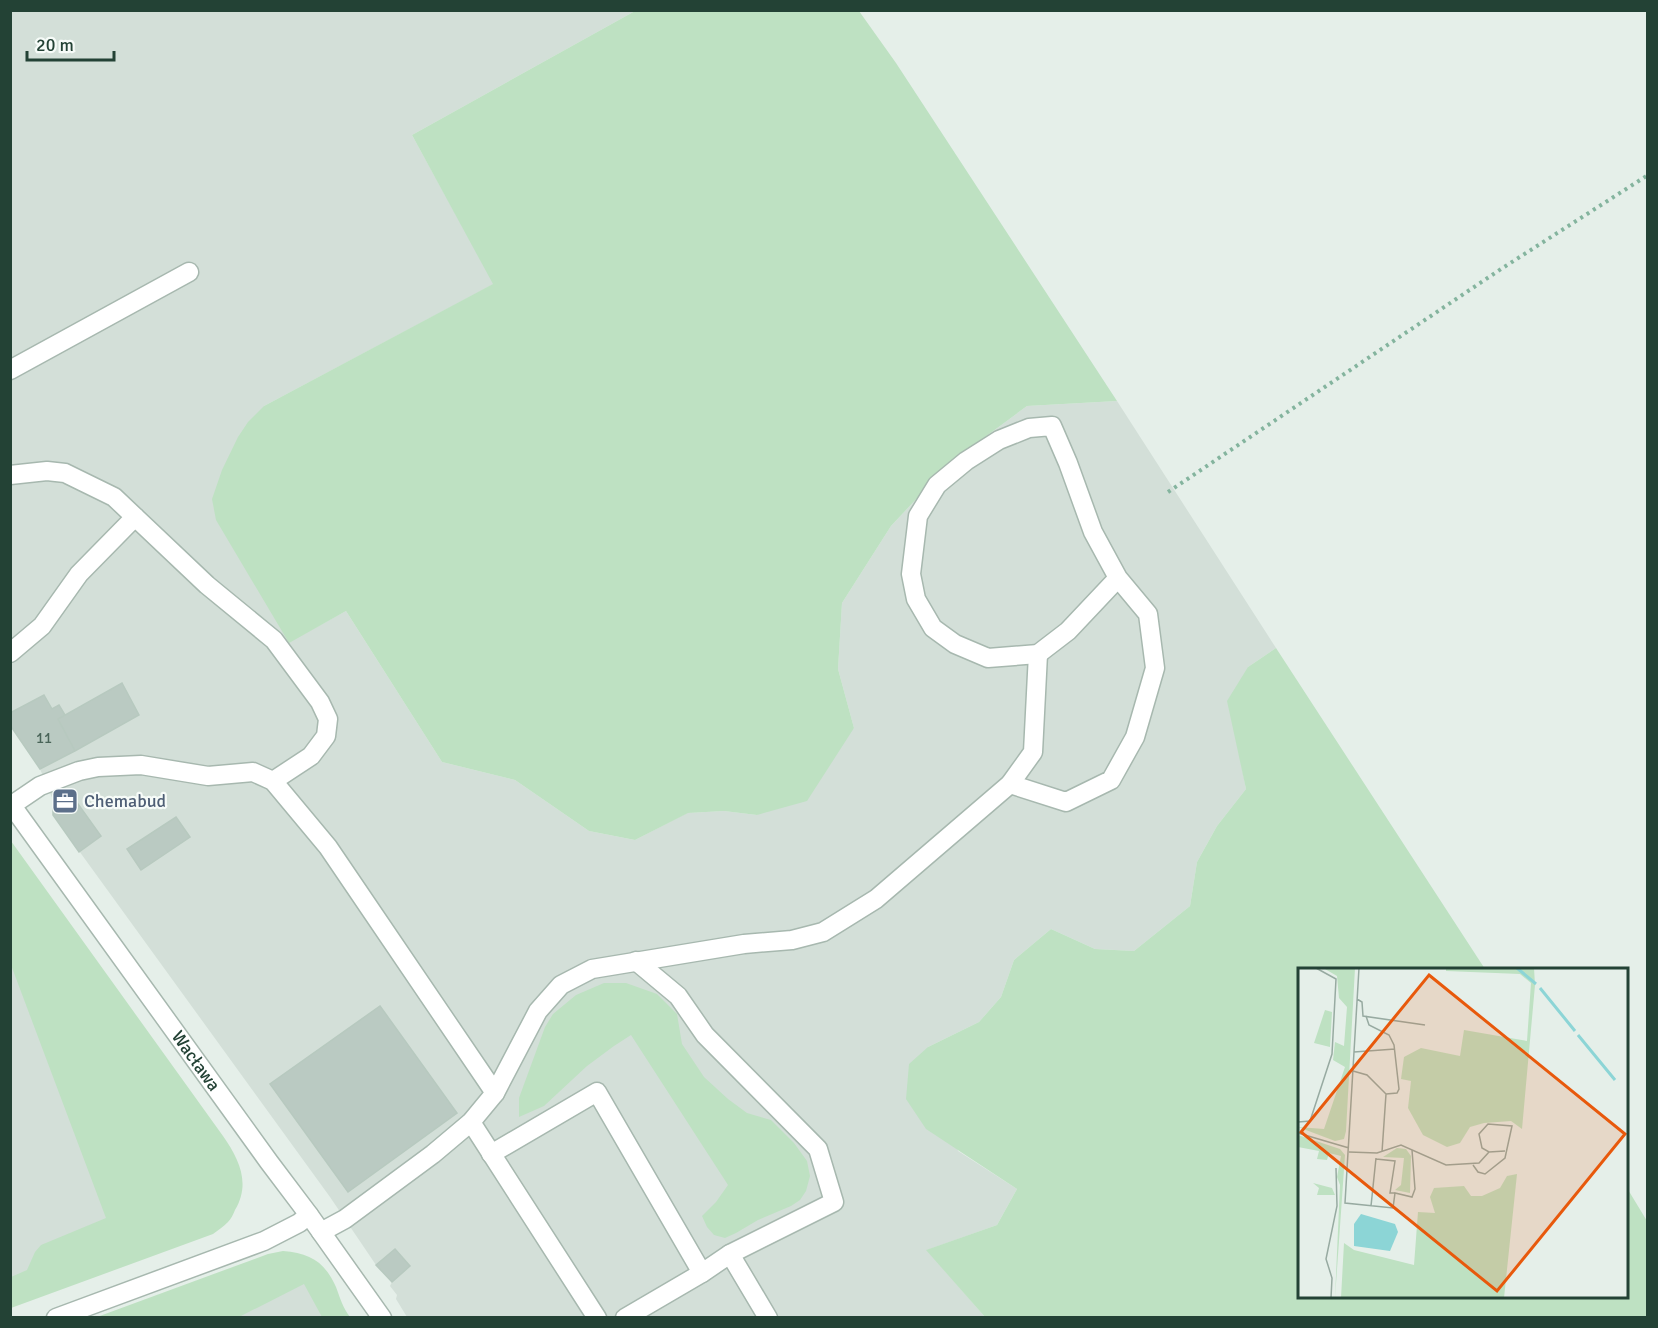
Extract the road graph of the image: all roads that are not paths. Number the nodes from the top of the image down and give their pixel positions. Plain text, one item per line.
1 (189, 272) dead end
2 (10, 370) edge
3 (10, 475) edge
4 (135, 517) junction
5 (1118, 578) junction
6 (10, 653) edge
7 (1038, 654) junction
8 (273, 781) junction
9 (1010, 784) junction
10 (11, 804) edge
11 (636, 962) junction
12 (495, 1093) junction
13 (471, 1122) junction
14 (491, 1154) junction
15 (309, 1215) junction
16 (321, 1232) junction
17 (730, 1254) junction
18 (702, 1273) junction
19 (56, 1317) edge
20 (382, 1317) edge
21 (597, 1317) edge
22 (625, 1317) edge
23 (768, 1317) edge

1 - 2 street
3 - 4 street
4 - 6 street
4 - 8 street
5 - 7 street
5 - 7 street
5 - 9 street
7 - 9 street
8 - 10 street
8 - 12 street
9 - 11 street
10 - 15 street, Wacława
11 - 12 street
11 - 17 street
12 - 13 street
13 - 14 street
13 - 16 street
14 - 18 street
14 - 21 street
15 - 16 street, Wacława
15 - 19 street
16 - 20 street, Wacława
17 - 18 street
17 - 23 street
18 - 22 street

